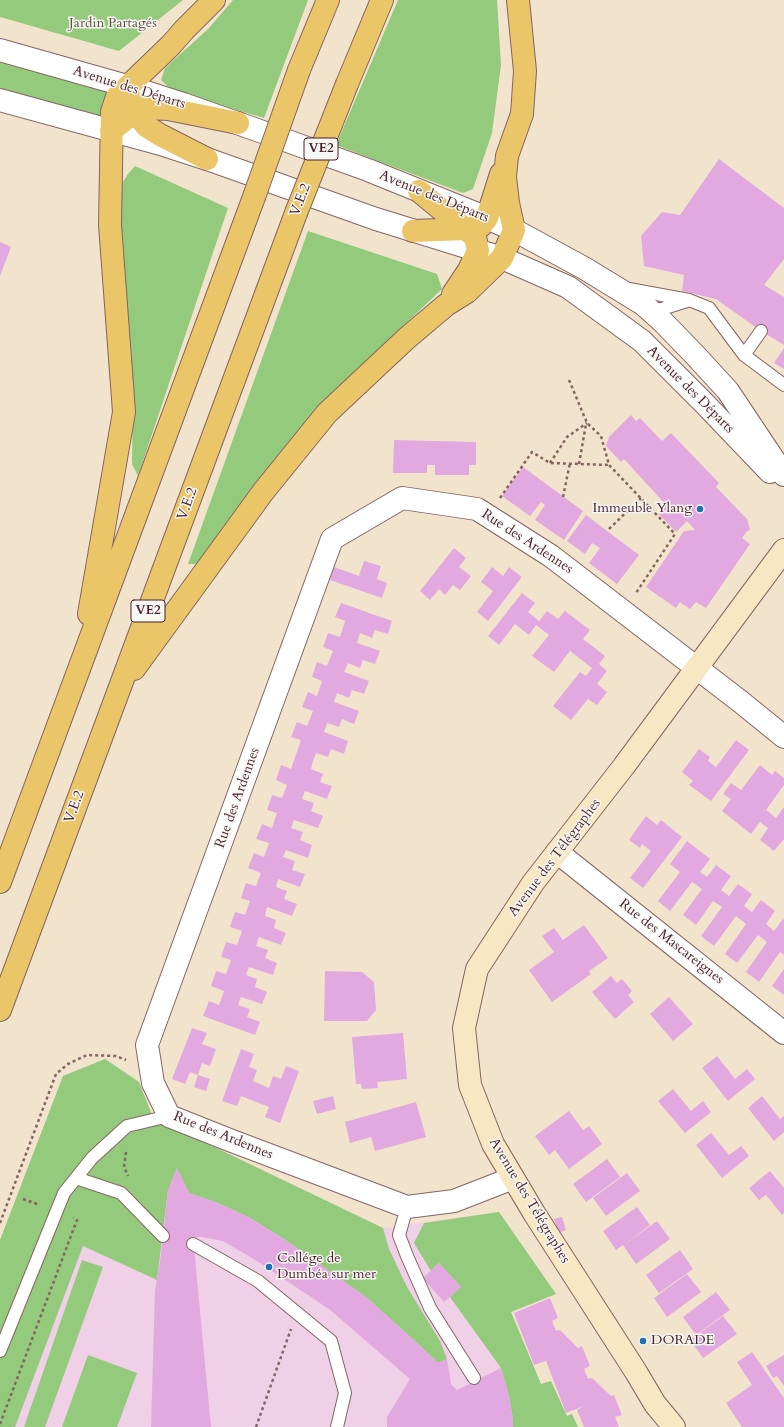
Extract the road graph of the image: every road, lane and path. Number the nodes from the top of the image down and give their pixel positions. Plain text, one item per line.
1 (214, 0) edge
2 (328, 0) edge
3 (382, 0) edge
4 (518, 0) edge
5 (0, 50) edge
6 (127, 86) junction
7 (0, 100) edge
8 (135, 112) junction
9 (238, 123) junction
10 (111, 131) junction
11 (507, 156) junction
12 (207, 159) junction
13 (419, 191) junction
14 (488, 218) junction
15 (466, 230) junction
16 (514, 230) junction
17 (413, 231) junction
18 (478, 251) junction
19 (502, 258) junction
20 (614, 286) junction
21 (689, 300) junction
22 (446, 305) junction
23 (652, 312) junction
24 (761, 331) dead end
25 (744, 355) junction
26 (569, 380) dead end
27 (784, 385) edge
28 (587, 424) junction
29 (550, 462) junction
30 (570, 463) junction
31 (579, 464) junction
32 (609, 465) junction
33 (784, 475) edge
34 (784, 487) edge
35 (564, 497) dead end
36 (641, 498) junction
37 (488, 516) junction
38 (609, 529) dead end
39 (784, 550) edge
40 (624, 612) junction
41 (697, 669) junction
42 (78, 671) junction
43 (119, 690) junction
44 (784, 737) edge
45 (557, 852) junction
46 (0, 882) edge
47 (0, 1010) edge
48 (784, 1033) edge
49 (128, 1061) dead end
50 (169, 1116) junction
51 (126, 1151) dead end
52 (76, 1178) junction
53 (513, 1178) junction
54 (129, 1180) dead end
55 (407, 1207) junction
56 (67, 1216) dead end
57 (0, 1223) edge
58 (163, 1236) dead end
59 (193, 1244) dead end
60 (297, 1313) junction
61 (0, 1351) edge
62 (474, 1378) dead end
63 (655, 1404) junction
64 (0, 1424) edge
65 (256, 1427) edge
66 (337, 1427) edge
67 (663, 1427) edge
68 (674, 1427) edge

1 - 6 highway
2 - 42 highway, bridge
3 - 43 highway, V.E.2 / VE2, bridge
4 - 11 highway
5 - 6 street, Avenue des Départs
6 - 8 highway
6 - 9 street, Avenue des Départs
6 - 10 highway
7 - 10 street, Avenue des Départs
8 - 9 highway
8 - 10 highway
8 - 12 highway
9 - 13 street, Avenue des Départs
10 - 12 street, Avenue des Départs
10 - 42 highway
11 - 14 highway
11 - 16 highway
12 - 17 street, Avenue des Départs
13 - 14 street, Avenue des Départs
13 - 15 highway
14 - 15 highway
14 - 16 street, Avenue des Départs
15 - 17 highway
15 - 18 highway
16 - 19 highway
16 - 20 street, Avenue des Départs
17 - 18 street, Avenue des Départs
18 - 19 street, Avenue des Départs
18 - 22 highway
19 - 22 highway
19 - 34 street, Avenue des Départs
20 - 21 lane
20 - 23 street, Avenue des Départs
21 - 23 lane
21 - 25 lane
22 - 43 highway
23 - 33 street, Avenue des Départs
24 - 25 lane
25 - 27 lane
26 - 28 path
28 - 29 path
28 - 31 path
28 - 32 path
29 - 30 path
29 - 37 path
30 - 31 path
30 - 35 path
31 - 32 path
32 - 36 path
36 - 38 path
36 - 40 path
37 - 40 street, Rue des Ardennes
37 - 50 street, Rue des Ardennes
39 - 41 street, Avenue des Télégraphes
40 - 41 street, Rue des Ardennes
41 - 44 street, Rue des Ardennes
41 - 45 street, Avenue des Télégraphes
42 - 46 highway
43 - 47 highway, V.E.2 / VE2
45 - 48 street, Rue des Mascareignes
45 - 53 street, Avenue des Télégraphes
49 - 57 path
50 - 52 lane
50 - 55 street, Rue des Ardennes
51 - 54 path
52 - 58 lane
52 - 61 lane
53 - 55 street, Rue des Ardennes
53 - 63 street, Avenue des Télégraphes
55 - 62 lane
56 - 64 path
59 - 60 lane
60 - 65 path
60 - 66 lane
63 - 67 street, Avenue des Télégraphes
63 - 68 street, Avenue des Télégraphes

